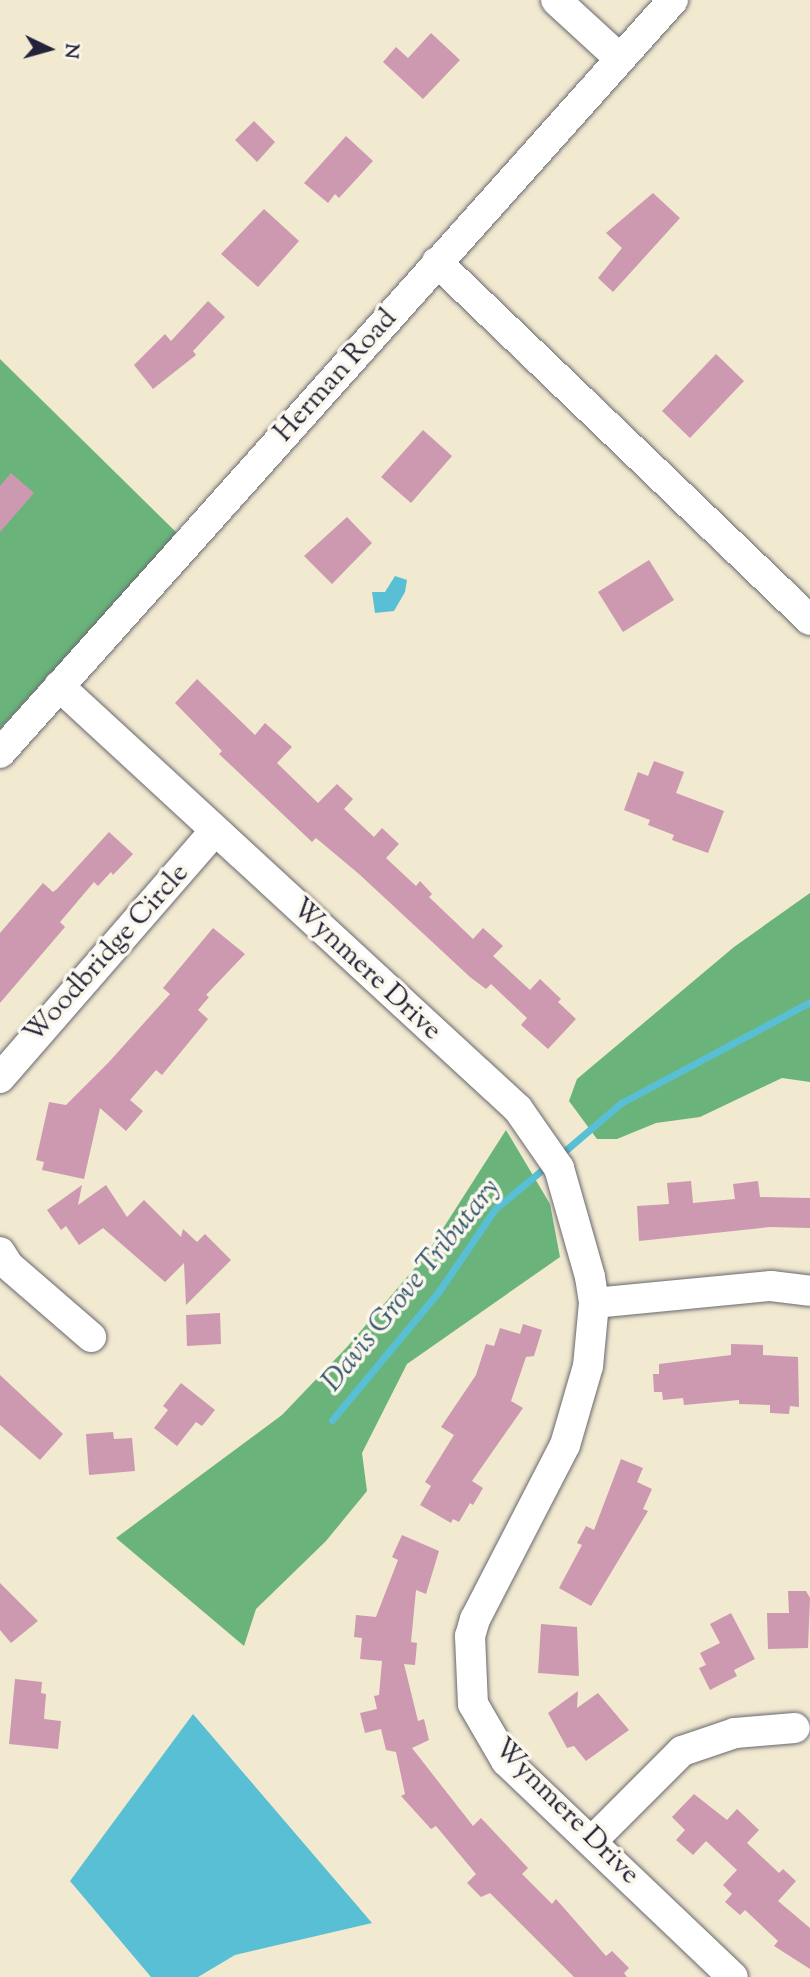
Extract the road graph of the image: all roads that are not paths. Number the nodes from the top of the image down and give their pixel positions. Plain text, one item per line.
1 (556, 0) edge
2 (673, 0) edge
3 (619, 58) junction
4 (438, 262) junction
5 (810, 620) edge
6 (59, 686) junction
7 (0, 753) edge
8 (215, 831) junction
9 (0, 1078) edge
10 (0, 1252) edge
11 (810, 1291) edge
12 (594, 1303) junction
13 (91, 1337) dead end
14 (795, 1728) dead end
15 (593, 1840) junction
16 (733, 1977) edge

1 - 3 street
2 - 3 street, Herman Road
3 - 4 street, Herman Road
4 - 5 street
4 - 6 street, Herman Road
6 - 7 street, Herman Road
6 - 8 street, Wynmere Drive
8 - 9 street, Woodbridge Circle
8 - 12 street, Wynmere Drive
10 - 13 street
11 - 12 street
12 - 15 street, Wynmere Drive
14 - 15 street
15 - 16 street, Wynmere Drive

